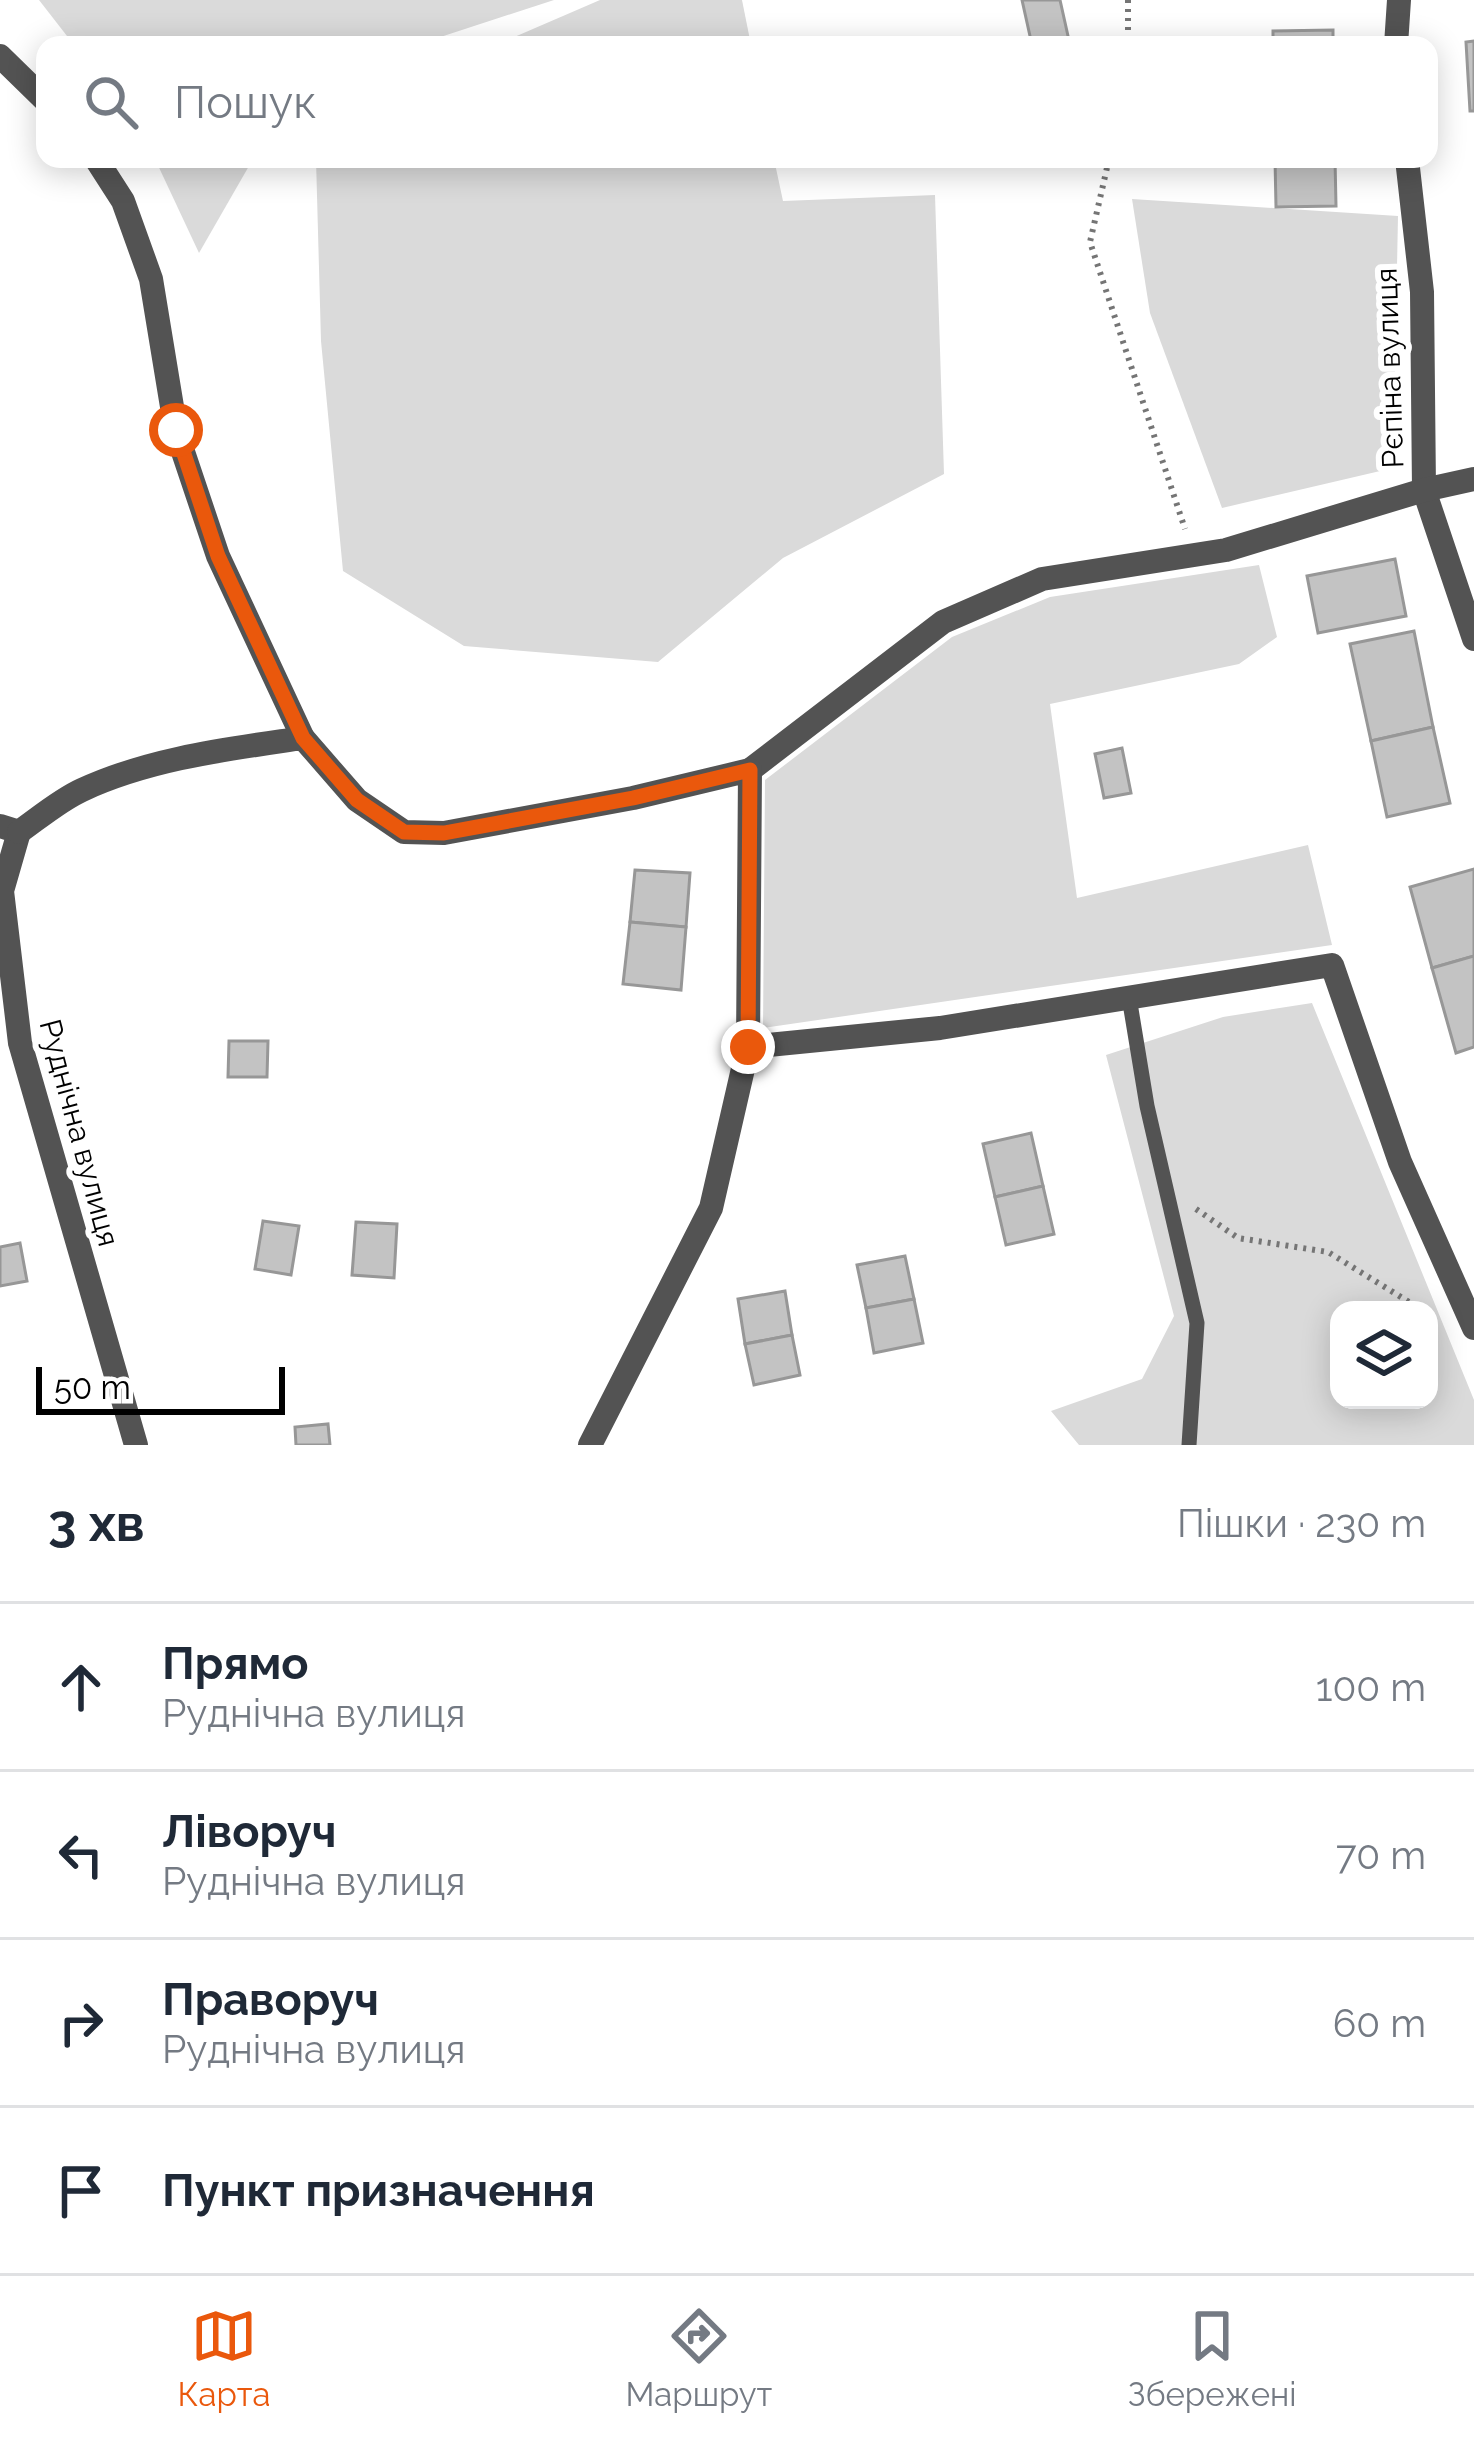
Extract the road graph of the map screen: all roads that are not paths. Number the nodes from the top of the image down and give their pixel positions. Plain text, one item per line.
1 (1399, 0) edge
2 (1397, 36) edge
3 (0, 56) edge
4 (36, 91) edge
5 (102, 168) edge
6 (1409, 168) edge
7 (1474, 479) edge
8 (1424, 490) junction
9 (1474, 639) edge
10 (303, 738) junction
11 (750, 770) junction
12 (10, 829) edge
13 (1129, 998) junction
14 (748, 1047) junction
15 (1474, 1328) edge
16 (136, 1445) edge
17 (590, 1445) edge
18 (1189, 1445) edge

1 - 2 street
3 - 4 street
5 - 10 street
6 - 8 street, Рєпіна вулиця
7 - 8 street
8 - 9 street, Рєпіна вулиця
8 - 11 street
10 - 11 street
10 - 12 street, Руднічна вулиця
11 - 14 street
12 - 16 street, Руднічна вулиця
13 - 14 street
13 - 15 street
13 - 18 lane
14 - 17 street

